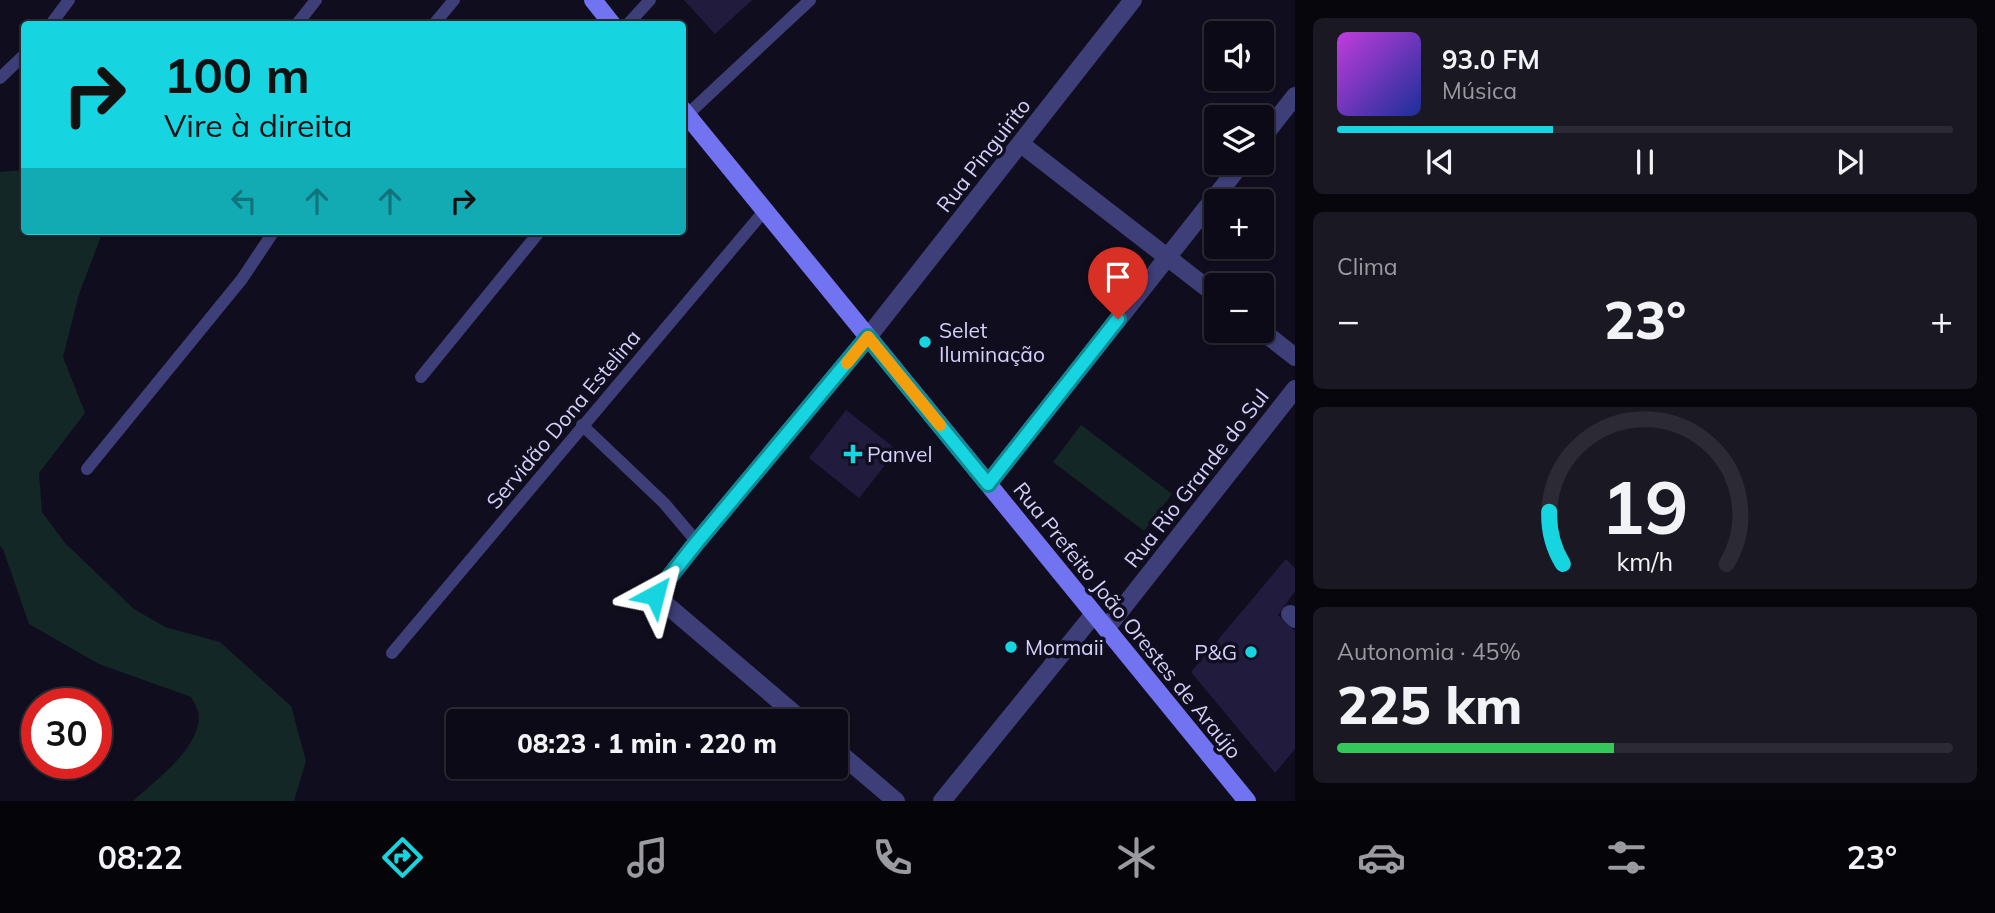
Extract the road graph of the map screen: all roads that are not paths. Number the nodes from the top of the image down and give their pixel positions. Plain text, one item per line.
1 (69, 0) edge
2 (316, 0) edge
3 (454, 0) edge
4 (593, 0) edge
5 (650, 0) edge
6 (810, 0) edge
7 (1133, 0) edge
8 (53, 21) edge
9 (299, 21) edge
10 (436, 21) edge
11 (610, 21) edge
12 (631, 21) edge
13 (21, 58) edge
14 (0, 78) edge
15 (1295, 96) edge
16 (686, 111) edge
17 (686, 113) edge
18 (1274, 123) edge
19 (1021, 144) junction
20 (1232, 175) edge
21 (765, 210) junction
22 (271, 235) edge
23 (537, 235) edge
24 (1167, 257) junction
25 (1204, 286) edge
26 (868, 337) junction
27 (1274, 340) edge
28 (1295, 357) edge
29 (421, 377) dead end
30 (1295, 389) edge
31 (582, 425) junction
32 (87, 469) dead end
33 (988, 484) junction
34 (697, 542) junction
35 (1094, 614) junction
36 (1106, 629) junction
37 (392, 653) dead end
38 (789, 709) edge
39 (848, 760) edge
40 (897, 801) edge
41 (942, 801) edge
42 (1247, 801) edge

1 - 8 lane
2 - 9 lane
3 - 10 lane
4 - 11 main road
5 - 12 lane
6 - 16 lane
7 - 19 street, Rua Pinguirito
13 - 14 lane
15 - 18 street
17 - 21 main road, Rua Prefeito João Orestes de Araújo
19 - 24 street
19 - 26 street, Rua Pinguirito
20 - 24 street
21 - 26 main road, Rua Prefeito João Orestes de Araújo
21 - 31 lane, Servidão Dona Estelina
22 - 32 lane
23 - 29 lane
24 - 25 street
24 - 33 street
26 - 33 main road, Rua Prefeito João Orestes de Araújo
26 - 34 street, Rua Pinguirito
27 - 28 street
30 - 36 street, Rua Rio Grande do Sul
31 - 34 lane
31 - 37 lane, Servidão Dona Estelina
33 - 35 main road, Rua Prefeito João Orestes de Araújo
34 - 38 street, Rua Pinguirito
35 - 36 main road, Rua Prefeito João Orestes de Araújo
35 - 41 street
36 - 42 main road, Rua Prefeito João Orestes de Araújo
39 - 40 street

